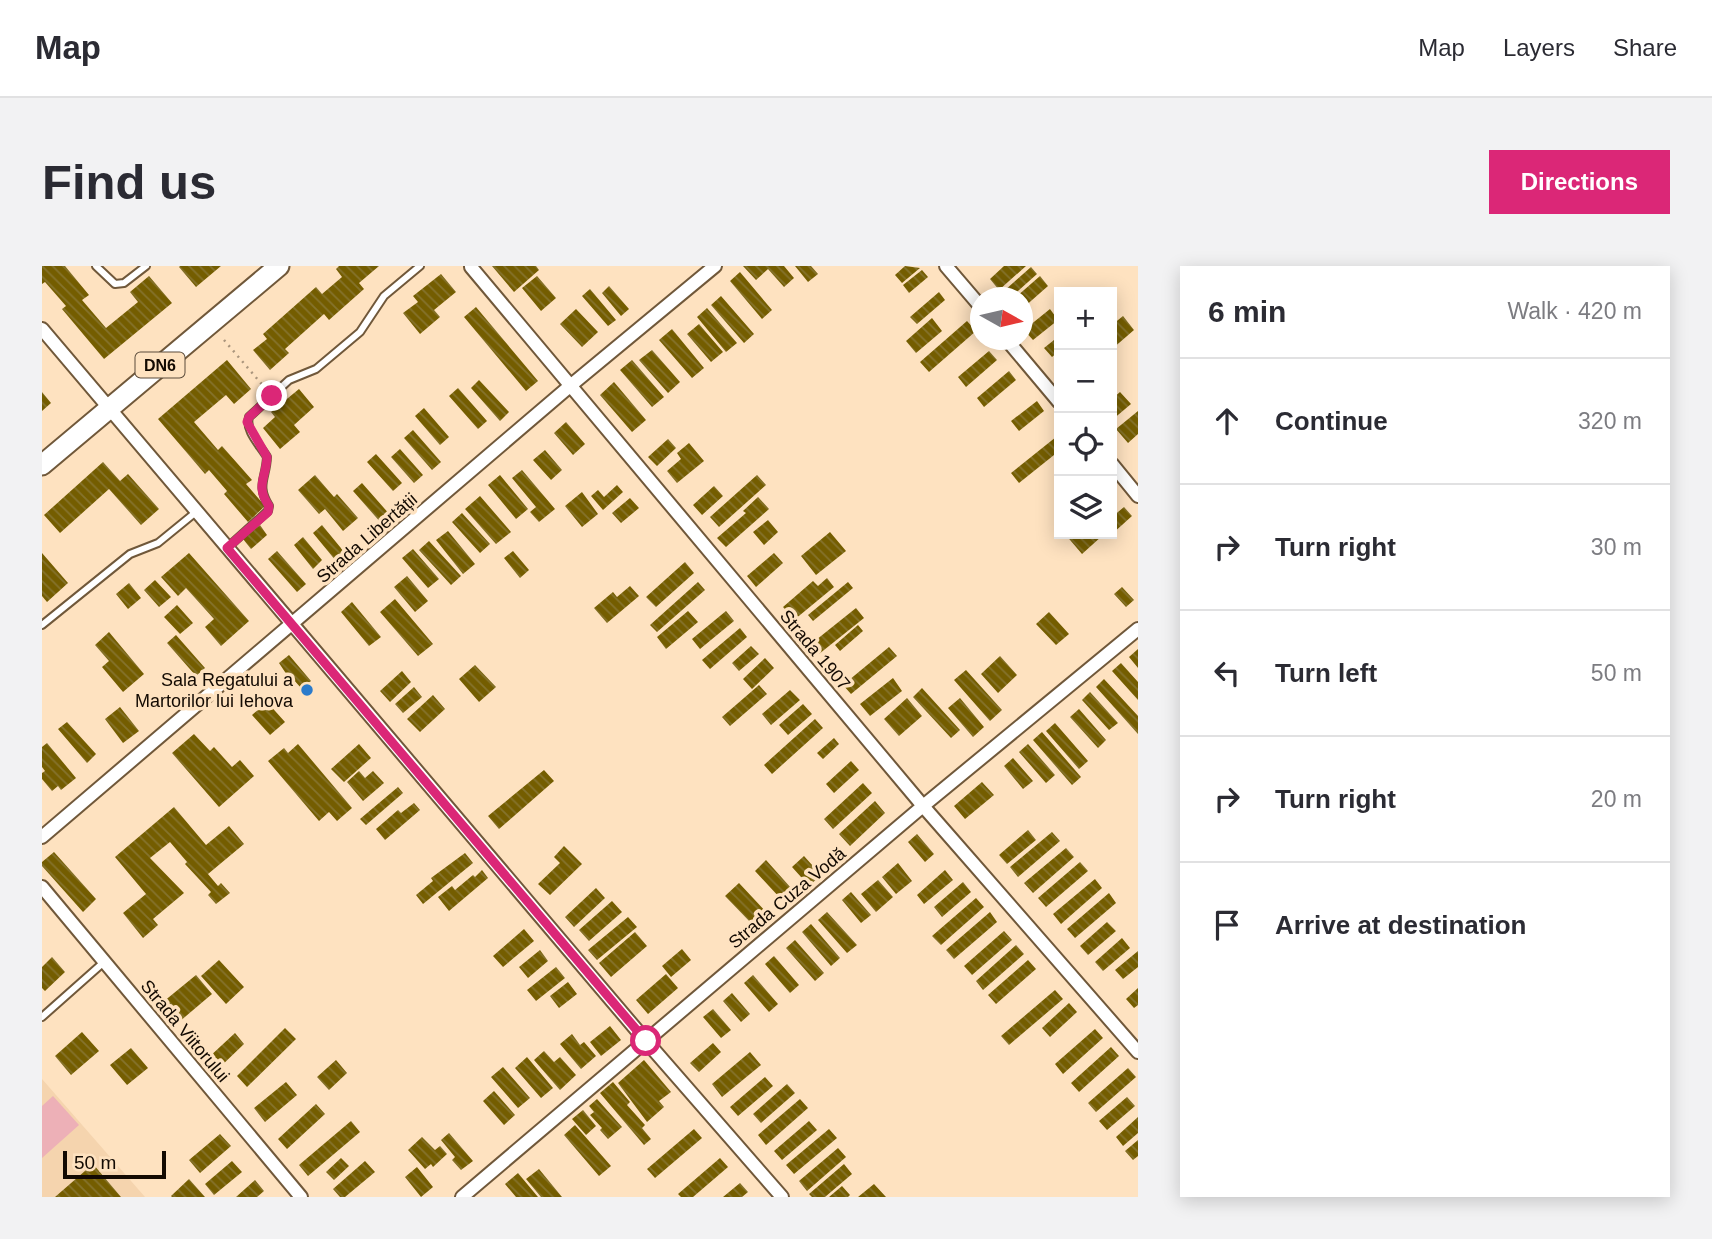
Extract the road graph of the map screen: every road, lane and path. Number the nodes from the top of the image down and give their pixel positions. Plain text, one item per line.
1 (96, 266) edge
2 (146, 266) edge
3 (279, 266) edge
4 (420, 266) edge
5 (470, 266) edge
6 (715, 266) edge
7 (946, 266) edge
8 (970, 294) edge
9 (42, 329) edge
10 (224, 340) dead end
11 (1016, 350) edge
12 (570, 386) junction
13 (1054, 395) edge
14 (272, 396) junction
15 (109, 408) junction
16 (42, 465) edge
17 (1117, 470) edge
18 (1138, 496) edge
19 (197, 512) junction
20 (227, 548) junction
21 (42, 625) edge
22 (292, 625) junction
23 (1138, 629) edge
24 (923, 806) junction
25 (42, 837) edge
26 (42, 887) edge
27 (104, 961) junction
28 (42, 1017) edge
29 (646, 1041) junction
30 (1138, 1052) edge
31 (301, 1197) edge
32 (462, 1197) edge
33 (782, 1197) edge

1 - 2 lane
3 - 15 main road, DN6
4 - 14 lane
5 - 12 street, Strada 1907
6 - 12 street, Strada Libertății
7 - 8 street
9 - 15 street
10 - 14 path
11 - 13 street
12 - 22 street, Strada Libertății
12 - 24 street, Strada 1907
14 - 20 lane
15 - 16 main road, DN6
15 - 19 street
17 - 18 street
19 - 20 street
19 - 21 lane
20 - 22 street
22 - 25 street, Strada Libertății
22 - 29 street
23 - 24 street, Strada Cuza Vodă
24 - 29 street, Strada Cuza Vodă
24 - 30 street, Strada 1907
26 - 27 street, Strada Viitorului
27 - 28 lane
27 - 31 street, Strada Viitorului
29 - 32 street, Strada Cuza Vodă
29 - 33 street

